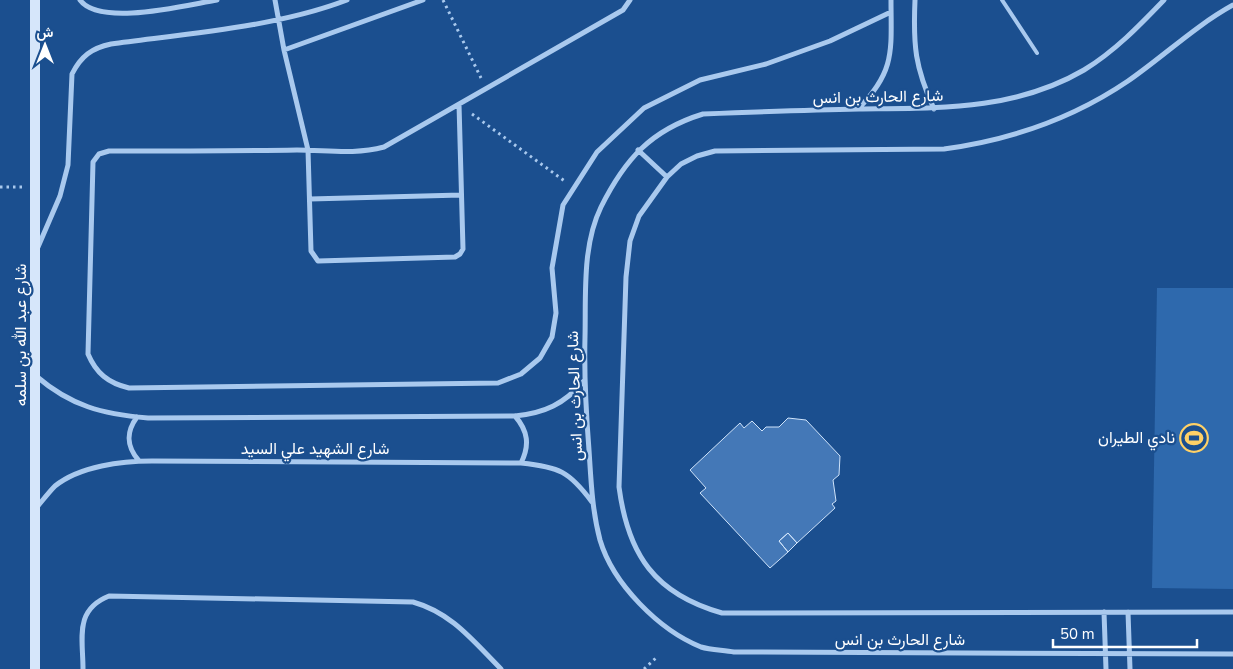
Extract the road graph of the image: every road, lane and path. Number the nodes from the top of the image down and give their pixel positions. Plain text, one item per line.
1 (35, 0) edge
2 (80, 0) edge
3 (216, 0) edge
4 (275, 0) edge
5 (346, 0) edge
6 (423, 0) edge
7 (443, 0) edge
8 (630, 0) edge
9 (891, 0) edge
10 (915, 0) edge
11 (1002, 0) edge
12 (1164, 0) edge
13 (1233, 5) edge
14 (891, 12) junction
15 (278, 18) junction
16 (284, 50) junction
17 (1037, 52) dead end
18 (486, 89) junction
19 (459, 104) junction
20 (858, 109) junction
21 (934, 109) junction
22 (308, 150) junction
23 (638, 150) junction
24 (666, 177) junction
25 (0, 187) edge
26 (36, 187) junction
27 (574, 188) junction
28 (461, 195) junction
29 (310, 199) junction
30 (36, 252) junction
31 (36, 376) junction
32 (584, 381) junction
33 (515, 416) junction
34 (138, 417) junction
35 (139, 461) junction
36 (521, 463) junction
37 (592, 502) junction
38 (36, 507) junction
39 (1104, 612) junction
40 (1128, 612) junction
41 (1233, 612) edge
42 (1105, 653) junction
43 (1129, 653) junction
44 (1233, 654) edge
45 (657, 657) dead end
46 (36, 669) edge
47 (84, 669) edge
48 (501, 669) edge
49 (644, 669) edge
50 (1106, 669) edge
51 (1130, 669) edge

1 - 26 main road, شارع عبد الله بن سلمه
2 - 3 street
4 - 15 street
5 - 15 street
6 - 16 street
7 - 18 path
8 - 18 street
9 - 14 street
10 - 21 street
11 - 17 lane
12 - 21 street, شارع الحارث بن انس
13 - 24 street, شارع الحارث بن انس
14 - 20 street
14 - 27 street
15 - 16 street
15 - 30 street
16 - 22 street
18 - 19 street
19 - 22 street
19 - 27 path
19 - 28 street
20 - 21 street, شارع الحارث بن انس
20 - 23 street, شارع الحارث بن انس
22 - 27 street
22 - 29 street
23 - 24 street
23 - 32 street, شارع الحارث بن انس
24 - 39 street, شارع الحارث بن انس
25 - 26 path
26 - 30 main road, شارع عبد الله بن سلمه
28 - 29 street
28 - 29 street
30 - 31 main road, شارع عبد الله بن سلمه
31 - 34 street, شارع الشهيد علي السيد
31 - 38 main road, شارع عبد الله بن سلمه
32 - 33 street, شارع الشهيد علي السيد
32 - 37 street, شارع الحارث بن انس
33 - 34 street, شارع الشهيد علي السيد
33 - 36 street
34 - 35 street
35 - 36 street, شارع الشهيد علي السيد
35 - 38 street, شارع الشهيد علي السيد
36 - 37 street, شارع الشهيد علي السيد
37 - 42 street, شارع الحارث بن انس
38 - 46 main road, شارع عبد الله بن سلمه
39 - 40 street, شارع الحارث بن انس
39 - 42 street
40 - 41 street, شارع الحارث بن انس
40 - 43 street
42 - 43 street, شارع الحارث بن انس
42 - 50 street
43 - 44 street, شارع الحارث بن انس
43 - 51 street
45 - 49 path
47 - 48 street

